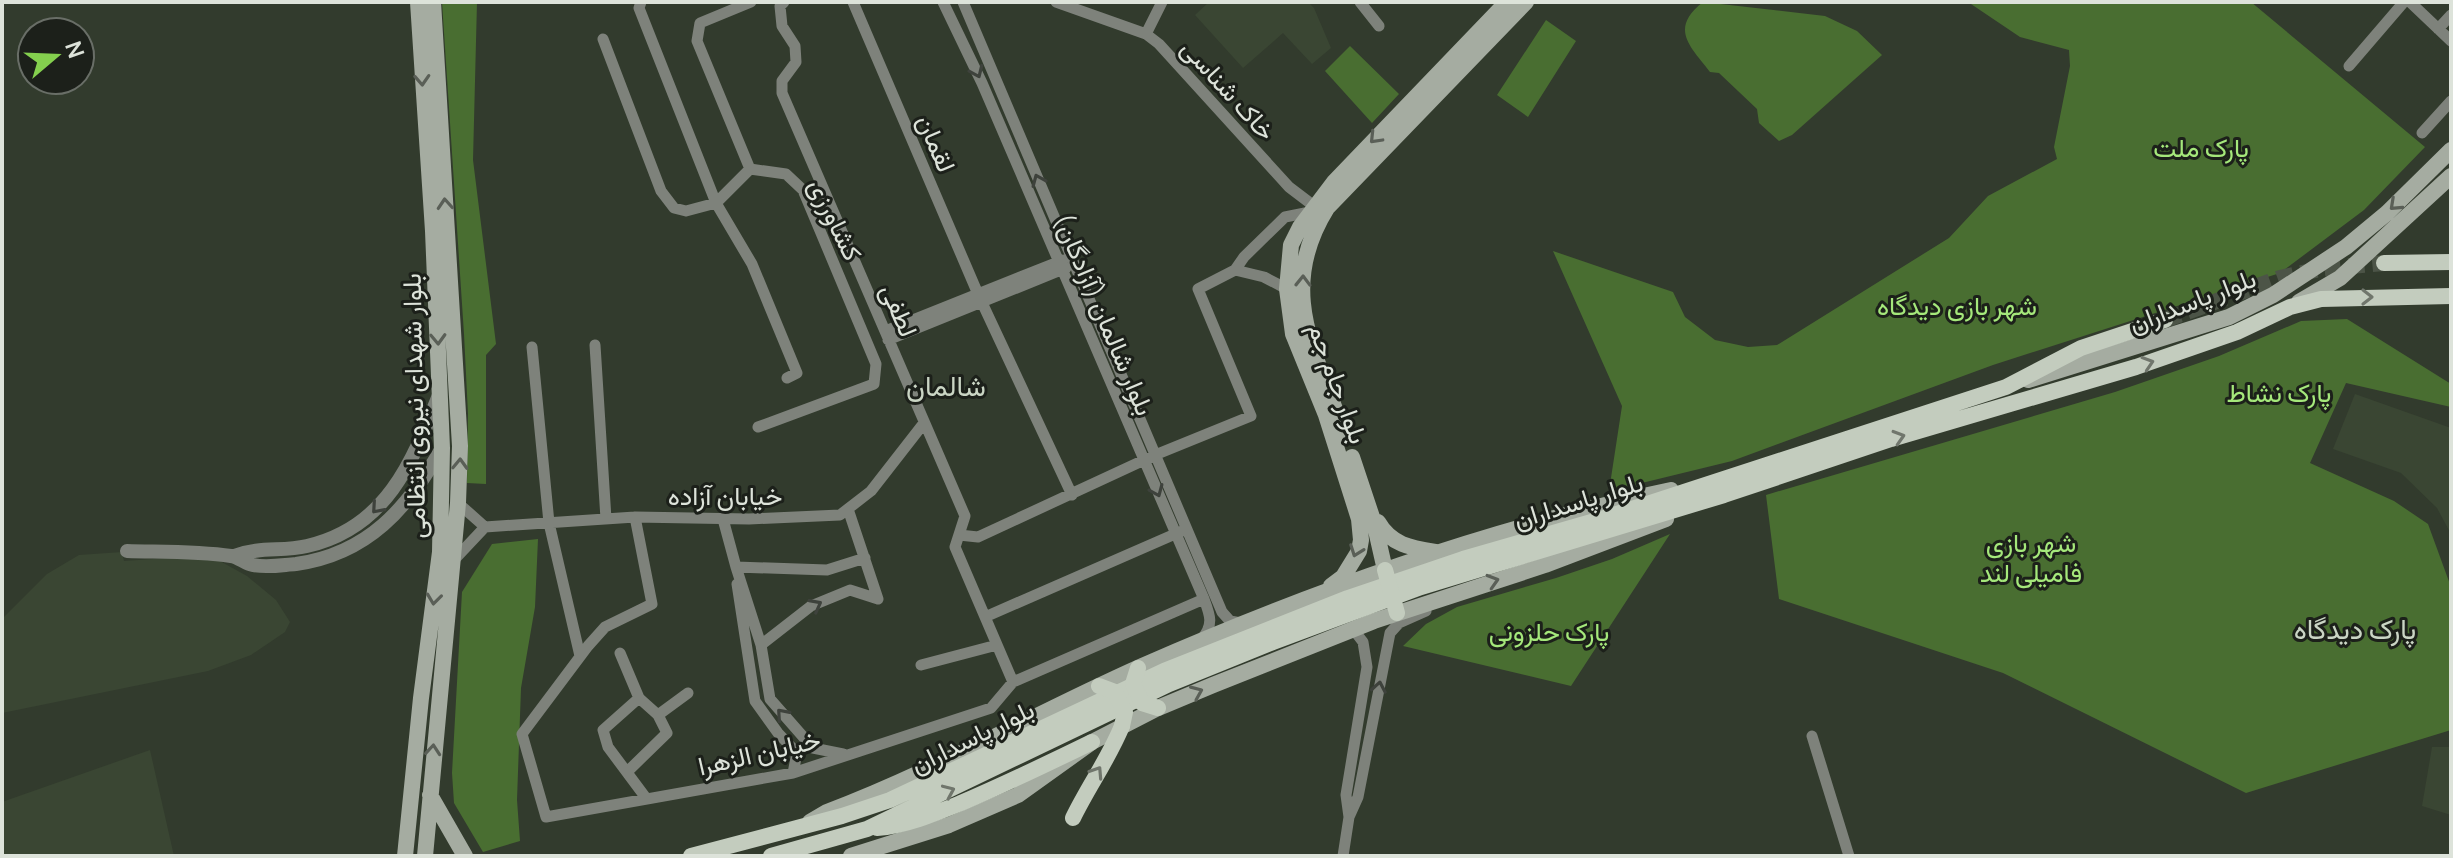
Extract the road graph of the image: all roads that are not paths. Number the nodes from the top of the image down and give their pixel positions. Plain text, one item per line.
1 (418, 2) edge
2 (433, 2) edge
3 (641, 2) edge
4 (751, 2) edge
5 (784, 2) edge
6 (853, 2) edge
7 (943, 2) edge
8 (963, 2) edge
9 (1056, 2) edge
10 (1162, 2) edge
11 (1360, 2) edge
12 (1507, 2) edge
13 (1526, 2) edge
14 (2404, 2) edge
15 (2410, 2) edge
16 (2451, 15) edge
17 (1379, 26) dead end
18 (2438, 29) junction
19 (1146, 34) junction
20 (603, 39) dead end
21 (2451, 41) edge
22 (2349, 66) dead end
23 (2451, 101) edge
24 (432, 115) junction
25 (2422, 133) dead end
26 (1020, 138) junction
27 (1008, 143) junction
28 (2451, 150) edge
29 (750, 169) junction
30 (2451, 176) edge
31 (716, 203) junction
32 (1312, 209) junction
33 (1072, 261) junction
34 (2451, 262) edge
35 (2384, 263) tunnel mouth
36 (1060, 265) junction
37 (1235, 270) junction
38 (1287, 289) junction
39 (2451, 296) edge
40 (980, 298) junction
41 (2290, 307) junction
42 (2165, 320) tunnel mouth
43 (887, 336) junction
44 (595, 345) dead end
45 (532, 347) dead end
46 (1309, 358) junction
47 (787, 378) dead end
48 (2006, 387) junction
49 (440, 391) junction
50 (924, 423) junction
51 (758, 427) dead end
52 (417, 450) junction
53 (438, 455) junction
54 (1150, 457) junction
55 (1722, 487) junction
56 (1072, 495) junction
57 (458, 503) junction
58 (1368, 505) junction
59 (848, 509) junction
60 (635, 517) junction
61 (606, 519) junction
62 (723, 519) junction
63 (549, 523) junction
64 (485, 527) junction
65 (1181, 531) junction
66 (959, 535) junction
67 (127, 551) dead end
68 (1441, 553) junction
69 (234, 556) junction
70 (865, 558) junction
71 (453, 561) junction
72 (736, 567) junction
73 (1385, 570) junction
74 (1458, 592) junction
75 (1204, 599) junction
76 (1310, 599) junction
77 (1397, 613) junction
78 (985, 617) junction
79 (1246, 624) junction
80 (1353, 629) junction
81 (1199, 643) junction
82 (761, 645) junction
83 (997, 645) junction
84 (620, 653) dead end
85 (580, 656) junction
86 (921, 665) dead end
87 (1138, 668) junction
88 (1013, 682) junction
89 (1099, 686) junction
90 (688, 693) dead end
91 (639, 698) junction
92 (1158, 708) junction
93 (658, 715) junction
94 (1360, 715) junction
95 (1373, 717) junction
96 (1122, 726) junction
97 (1812, 736) dead end
98 (1092, 742) junction
99 (844, 754) junction
100 (627, 772) junction
101 (793, 773) junction
102 (429, 795) junction
103 (646, 798) junction
104 (1349, 817) junction
105 (1073, 818) dead end
106 (801, 827) junction
107 (867, 829) junction
108 (405, 847) edge
109 (393, 856) edge
110 (425, 856) edge
111 (465, 856) edge
112 (691, 856) edge
113 (771, 856) edge
114 (851, 856) edge
115 (1343, 856) edge
116 (1849, 856) edge

1 -> 24 main road, بلوار شهدای نیروی انتظامی
2 - 24 main road, بلوار شهدای نیروی انتظامی
3 - 31 street
4 - 29 street
5 - 43 street, لطفی
6 - 40 street, لقمان
7 -> 27 street, بلوار شالمان (آزادگان)
8 - 26 street, بلوار شالمان (آزادگان)
9 - 19 street, خاک شناسی
10 - 19 street
11 - 17 street
12 -> 32 main road, بلوار جام جم
46 -> 13 main road, بلوار جام جم
14 - 22 street
15 - 18 street
16 - 18 street
18 - 21 street
19 - 32 street, خاک شناسی
20 - 31 street
23 - 25 street
24 -> 49 main road, بلوار شهدای نیروی انتظامی
57 -> 24 main road, بلوار شهدای نیروی انتظامی
26 - 27 street
33 -> 26 street, بلوار شالمان (آزادگان)
27 - 36 street, بلوار شالمان (آزادگان)
28 -> 48 main road, بلوار پاسداران
29 - 31 street
29 - 51 street, کشاورزی
30 - 41 main road, بلوار پاسداران
31 - 47 street
32 - 37 street
32 - 38 main road, بلوار جام جم
33 - 36 street
33 - 54 street, بلوار شالمان (آزادگان)
34 - 35 main road
36 - 40 street
36 - 54 street, بلوار شالمان (آزادگان)
37 - 38 street
37 - 54 street
38 - 46 main road, بلوار جام جم
41 -> 39 main road
40 - 43 street
40 - 56 street, لقمان
55 -> 41 main road, بلوار پاسداران
42 - 48 main road
43 - 50 street, لطفی
44 - 61 street
45 - 63 street
46 - 58 main road, بلوار جام جم
46 -> 76 main road, بلوار جام جم
48 - 55 main road, بلوار پاسداران
49 - 52 street
49 - 53 main road, بلوار شهدای نیروی انتظامی
50 - 59 street
50 - 66 street, لطفی
52 - 53 street
52 -> 69 street
53 - 69 street
53 -> 108 main road, بلوار شهدای نیروی انتظامی
54 - 56 street
54 - 65 street, بلوار شالمان (آزادگان)
55 - 68 main road
74 -> 55 main road
55 - 106 main road, بلوار پاسداران
107 -> 55 main road, بلوار پاسداران
56 - 66 street
57 - 64 street
57 - 71 main road, بلوار شهدای نیروی انتظامی
58 - 68 main road
58 - 73 main road, بلوار جام جم
59 - 62 street, خیابان آزاده
59 - 70 street
60 - 61 street, خیابان آزاده
60 - 62 street, خیابان آزاده
60 - 85 street
61 - 63 street, خیابان آزاده
62 - 72 street
63 - 64 street, خیابان آزاده
63 - 85 street
64 - 71 street
65 - 75 street, بلوار شالمان (آزادگان)
65 - 78 street
65 - 79 street, بلوار شالمان (آزادگان)
66 - 78 street, لطفی
67 - 69 street
68 - 73 main road
70 - 72 street
82 -> 70 street
102 -> 71 main road, بلوار شهدای نیروی انتظامی
72 - 82 street
72 - 101 street
73 - 76 main road
73 - 77 main road, bridge
74 - 77 main road
95 -> 74 street
75 - 81 street, بلوار شالمان (آزادگان)
75 - 88 street
76 - 79 main road
77 - 80 main road
78 - 83 street, لطفی
79 - 81 main road
92 -> 80 main road
80 - 94 street
81 - 87 main road
99 -> 82 street
83 - 86 street
83 - 88 street, لطفی
84 - 91 street
85 - 103 street, خیابان الزهرا
87 - 89 main road
87 - 92 main road, bridge
88 - 99 street, خیابان الزهرا
89 - 96 main road, bridge
89 - 106 main road
90 - 93 street
91 - 93 street
91 - 100 street
92 - 96 main road
93 - 100 street
94 - 95 street
94 - 104 street
95 - 104 street
96 - 98 main road
105 -> 96 main road
97 - 116 street
98 - 107 main road
98 - 114 main road
99 - 101 street, خیابان الزهرا
100 - 103 street
101 - 103 street, خیابان الزهرا
102 - 110 main road, بلوار شهدای نیروی انتظامی
102 - 111 main road
104 - 115 street
106 - 112 main road, بلوار پاسداران
107 - 113 main road, بلوار پاسداران
108 - 109 main road

